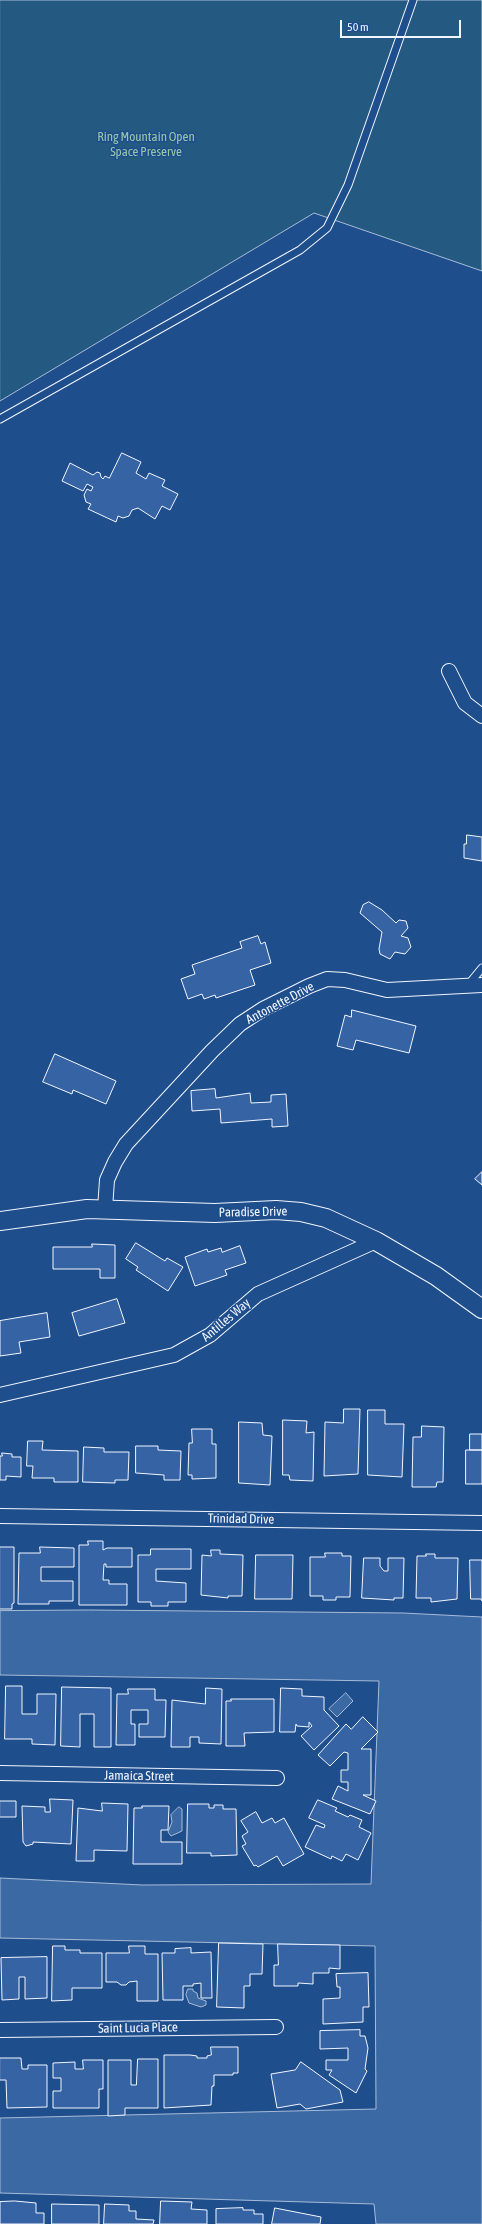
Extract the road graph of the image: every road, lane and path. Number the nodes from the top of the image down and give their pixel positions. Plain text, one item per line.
1 (413, 0) edge
2 (0, 419) edge
3 (449, 672) dead end
4 (482, 716) edge
5 (482, 968) edge
6 (482, 985) edge
7 (468, 986) junction
8 (105, 1209) junction
9 (0, 1221) edge
10 (376, 1241) junction
11 (482, 1309) edge
12 (0, 1395) edge
13 (0, 1516) edge
14 (482, 1523) edge
15 (0, 1773) edge
16 (277, 1778) dead end
17 (276, 2027) dead end
18 (0, 2030) edge

1 - 2 lane
3 - 4 street
5 - 7 lane
6 - 7 street, Antonette Drive
7 - 8 street, Antonette Drive
8 - 9 street, Paradise Drive
8 - 10 street, Paradise Drive
10 - 11 street, Paradise Drive
10 - 12 street, Antilles Way
13 - 14 street, Trinidad Drive
15 - 16 street, Jamaica Street
17 - 18 street, Saint Lucia Place

